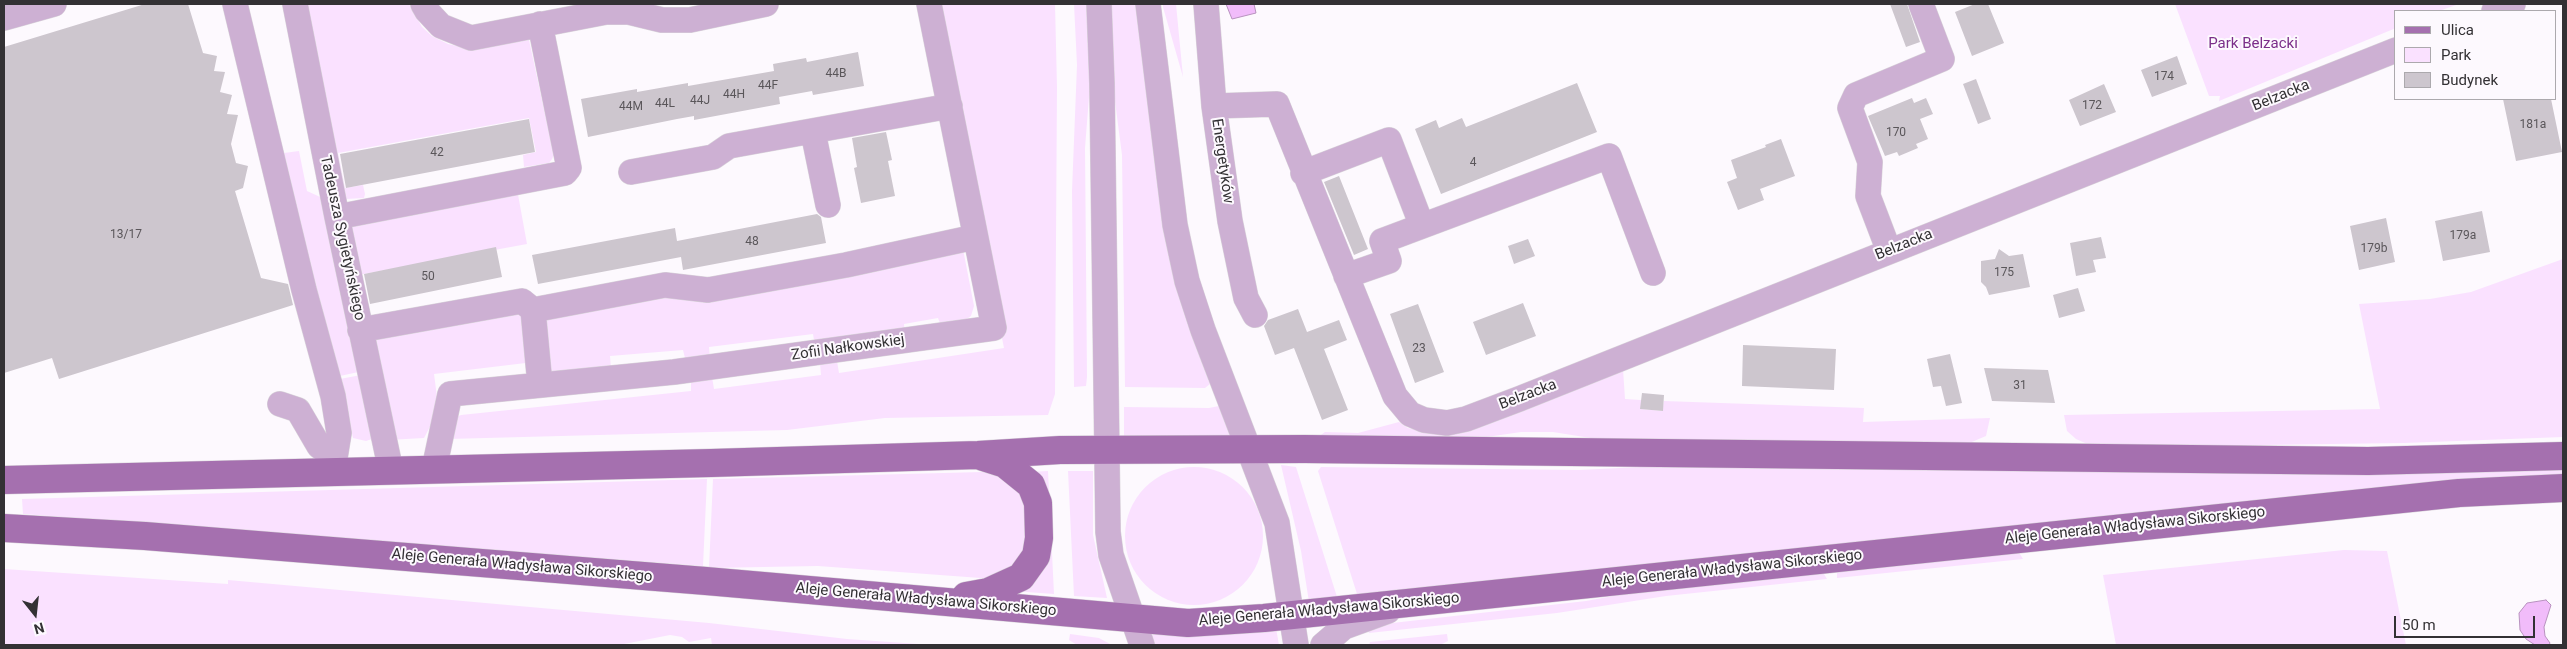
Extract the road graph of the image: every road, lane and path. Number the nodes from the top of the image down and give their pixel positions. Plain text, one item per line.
1 (54, 4) edge
2 (235, 4) edge
3 (295, 4) edge
4 (423, 4) edge
5 (766, 4) edge
6 (929, 4) edge
7 (1099, 4) edge
8 (1148, 4) edge
9 (1206, 4) edge
10 (1921, 4) edge
11 (2513, 4) edge
12 (2497, 10) edge
13 (4, 18) edge
14 (540, 24) junction
15 (2394, 51) edge
16 (950, 106) junction
17 (1214, 106) junction
18 (813, 132) junction
19 (631, 172) dead end
20 (1304, 173) junction
21 (828, 205) dead end
22 (337, 217) junction
23 (1422, 226) junction
24 (975, 237) junction
25 (1889, 251) junction
26 (1653, 273) dead end
27 (1346, 276) junction
28 (533, 310) junction
29 (1255, 315) dead end
30 (360, 330) junction
31 (540, 385) junction
32 (280, 404) dead end
33 (1247, 449) junction
34 (1108, 450) junction
35 (978, 455) junction
36 (2563, 456) edge
37 (336, 465) junction
38 (434, 469) junction
39 (391, 472) junction
40 (4, 480) edge
41 (2563, 488) edge
42 (4, 528) edge
43 (932, 601) junction
44 (1413, 603) junction
45 (1292, 615) junction
46 (1132, 616) junction
47 (1142, 645) edge
48 (1296, 645) edge
49 (1323, 645) edge

1 - 13 street
2 - 37 street
3 - 22 street, Tadeusza Sygietyńskiego
4 - 14 street
5 - 14 street
6 - 16 street, Zofii Nałkowskiej
7 - 34 street
8 - 33 street
9 - 17 street, Energetyków
10 - 25 street
11 - 12 street
14 - 22 street
15 - 25 street, Belzacka
16 - 18 street
16 - 24 street, Zofii Nałkowskiej
17 - 20 street
17 - 29 street, Energetyków
18 - 19 street
18 - 21 street
20 - 23 street
20 - 27 street
22 - 30 street, Tadeusza Sygietyńskiego
23 - 26 street
23 - 27 street
24 - 28 street
24 - 31 street, Zofii Nałkowskiej
25 - 27 street, Belzacka
28 - 30 street
28 - 31 street
30 - 39 street, Tadeusza Sygietyńskiego
31 - 38 street, Zofii Nałkowskiej
32 - 37 street
33 - 34 main road
33 - 36 main road
33 - 45 street
34 - 35 main road
34 - 46 street
35 - 38 main road
35 - 43 main road
37 - 39 main road
37 - 40 main road
38 - 39 main road
41 - 44 main road, Aleje Generała Władysława Sikorskiego
42 - 43 main road, Aleje Generała Władysława Sikorskiego
43 - 46 main road, Aleje Generała Władysława Sikorskiego
44 - 45 main road, Aleje Generała Władysława Sikorskiego
44 - 49 street
45 - 46 main road, Aleje Generała Władysława Sikorskiego
45 - 48 street
46 - 47 street

